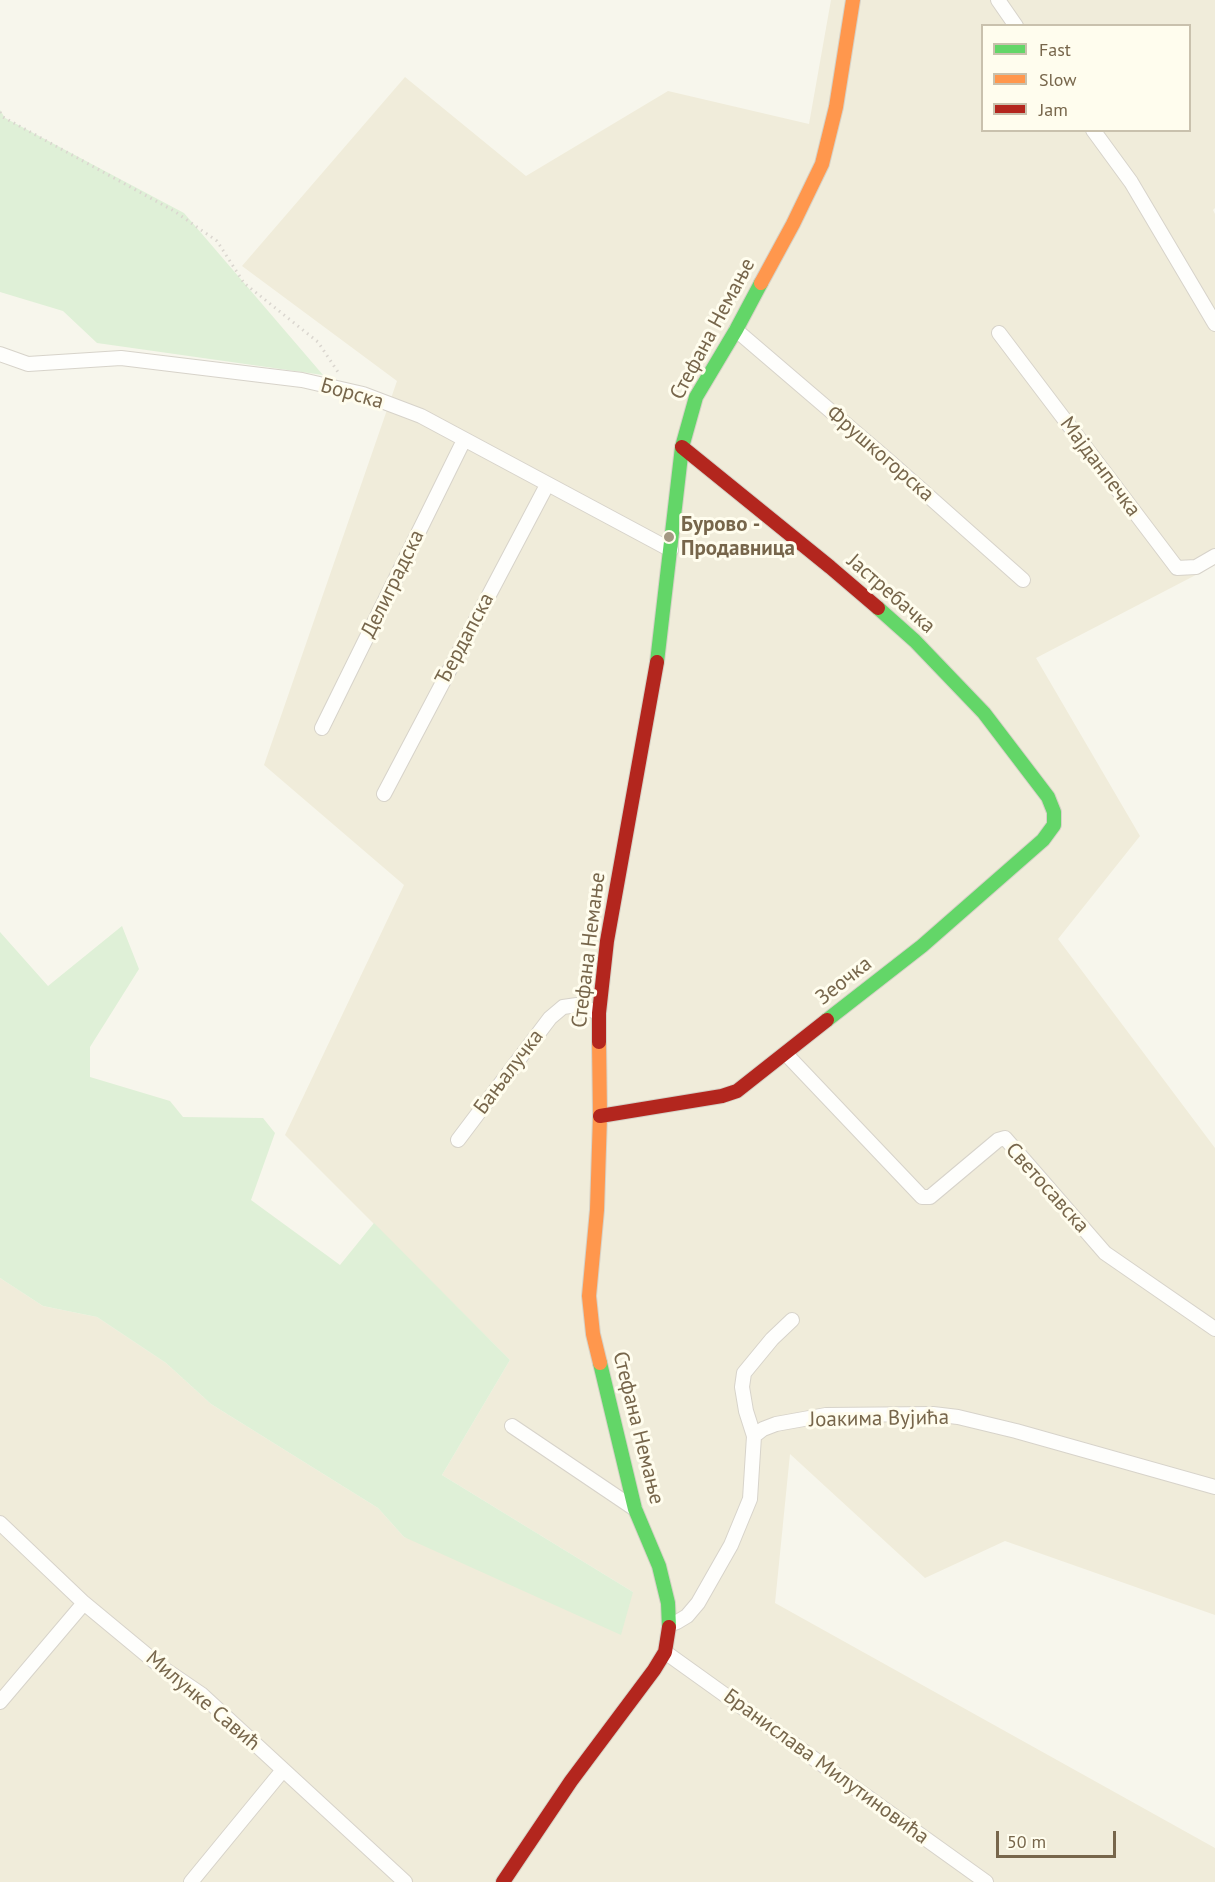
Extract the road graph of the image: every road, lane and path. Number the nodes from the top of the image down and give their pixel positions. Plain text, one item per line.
1 (853, 0) edge
2 (998, 0) edge
3 (1015, 24) edge
4 (0, 112) edge
5 (1094, 132) edge
6 (1215, 324) edge
7 (736, 330) junction
8 (999, 333) dead end
9 (0, 354) edge
10 (351, 391) junction
11 (464, 440) junction
12 (682, 447) junction
13 (547, 485) junction
14 (671, 550) junction
15 (1215, 556) edge
16 (1023, 580) dead end
17 (322, 728) dead end
18 (384, 794) dead end
19 (1048, 796) joint
20 (599, 1013) junction
21 (786, 1054) junction
22 (600, 1116) junction
23 (458, 1140) dead end
24 (792, 1320) dead end
25 (1215, 1329) edge
26 (512, 1426) dead end
27 (754, 1436) junction
28 (1215, 1487) edge
29 (635, 1509) junction
30 (0, 1523) edge
31 (84, 1603) junction
32 (669, 1624) junction
33 (665, 1652) junction
34 (0, 1702) edge
35 (283, 1770) junction
36 (191, 1882) edge
37 (405, 1882) edge
38 (503, 1882) edge
39 (986, 1882) edge

1 - 7 street, Стефана Немање
2 - 3 street
4 - 10 path
5 - 6 street
7 - 12 street, Стефана Немање
7 - 16 street, Фрушкогорска
8 - 15 street, Мајданпечка
9 - 10 street, Борска
10 - 11 street, Борска
11 - 13 street, Борска
11 - 17 street, Делиградска
12 - 14 street, Стефана Немање
12 - 19 street, Јастребачка
13 - 14 street, Борска
13 - 18 street, Ђердапска
14 - 20 street, Стефана Немање
19 - 21 street, Зеочка
20 - 22 street, Стефана Немање
20 - 23 street, Бањалучка
21 - 22 street, Зеочка
21 - 25 street, Светосавска
22 - 29 street, Стефана Немање
24 - 27 street
26 - 29 street
27 - 28 street, Јоакима Вујића
27 - 32 street
29 - 32 street, Стефана Немање
30 - 31 street, Милунке Савић
31 - 34 street
31 - 35 street, Милунке Савић
32 - 33 street, Стефана Немање
33 - 38 street, Стефана Немање
33 - 39 street, Бранислава Милутиновића
35 - 36 street
35 - 37 street, Милунке Савић

